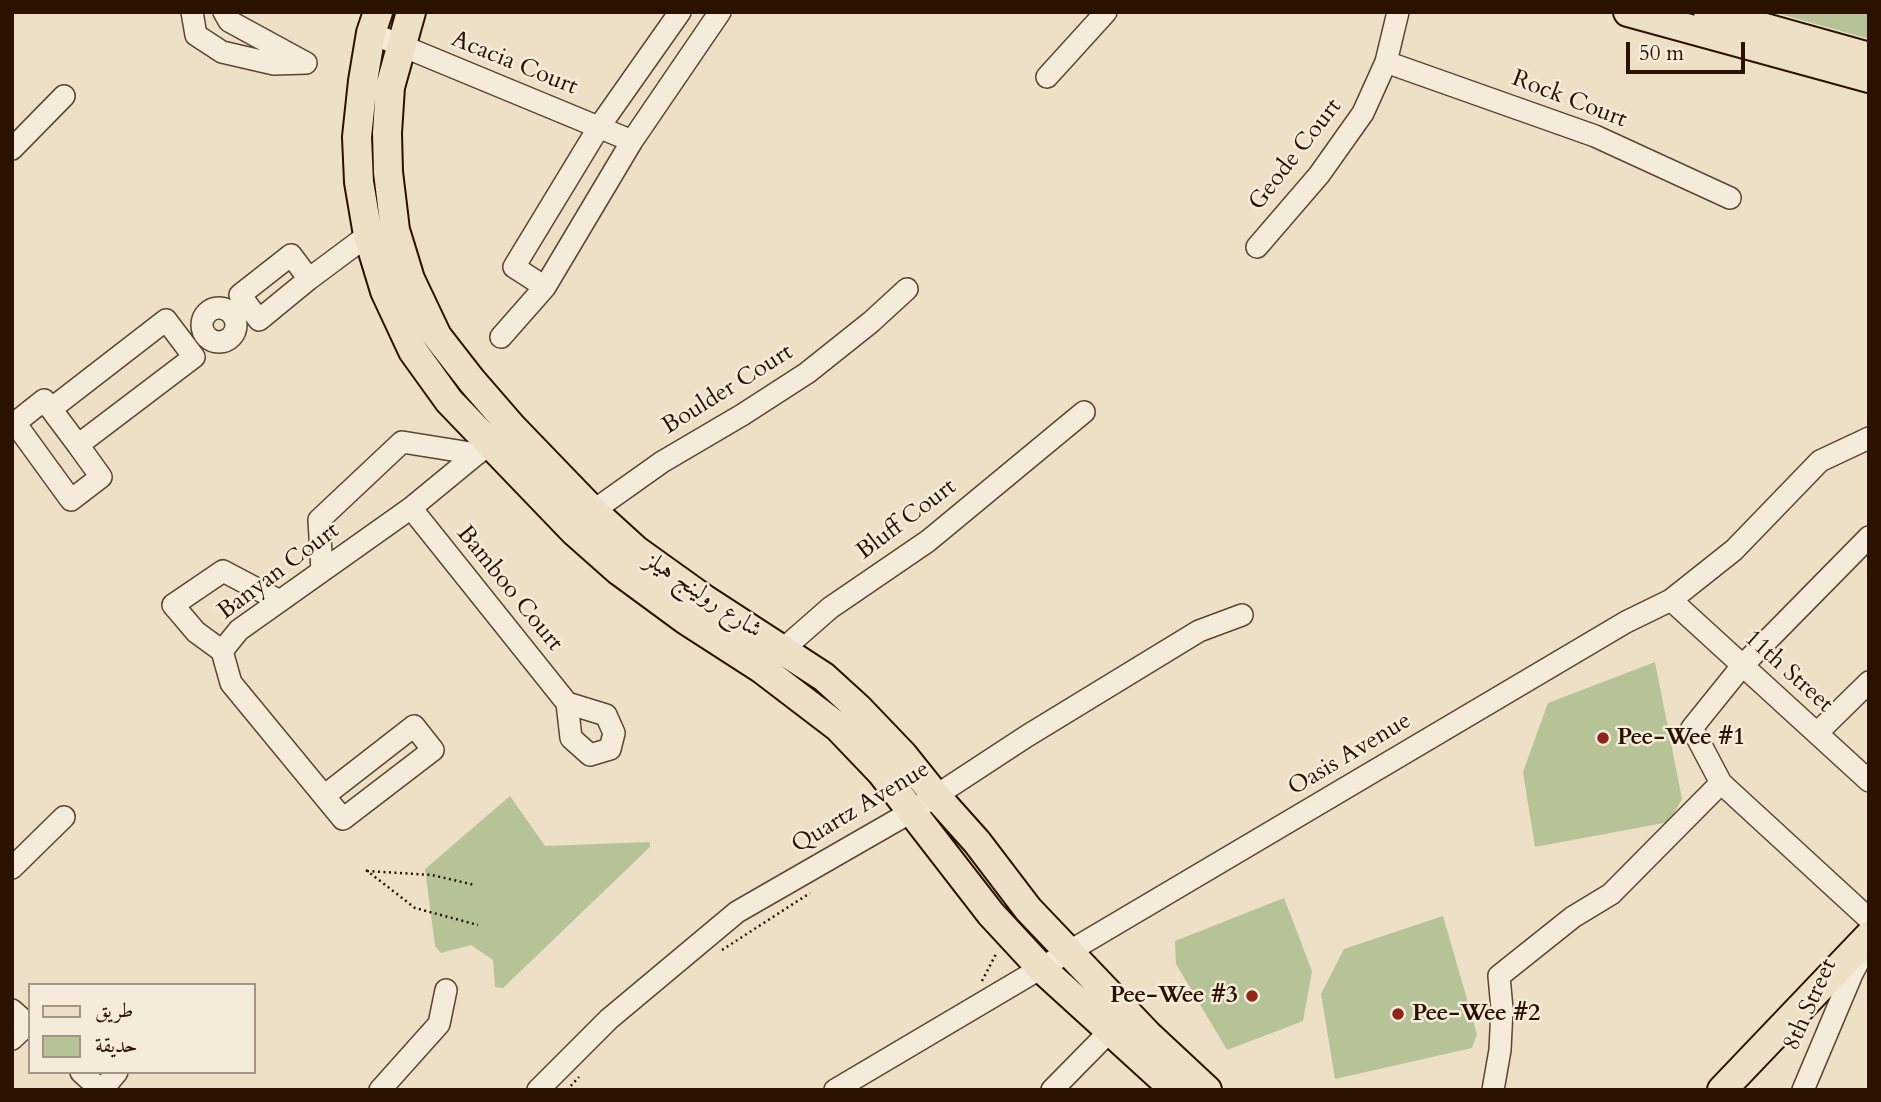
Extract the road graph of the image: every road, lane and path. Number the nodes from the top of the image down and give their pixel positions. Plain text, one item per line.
1 (192, 12) edge
2 (224, 12) edge
3 (411, 12) edge
4 (680, 12) edge
5 (720, 12) edge
6 (1106, 12) edge
7 (1398, 12) edge
8 (1628, 12) edge
9 (1708, 12) edge
10 (374, 23) edge
11 (401, 45) junction
12 (1869, 57) edge
13 (1385, 62) junction
14 (1047, 77) dead end
15 (1869, 78) edge
16 (64, 96) dead end
17 (599, 127) junction
18 (632, 141) junction
19 (12, 149) edge
20 (1730, 198) dead end
21 (542, 220) junction
22 (368, 235) junction
23 (574, 242) junction
24 (1257, 247) dead end
25 (309, 279) junction
26 (545, 287) junction
27 (907, 289) dead end
28 (242, 312) junction
29 (501, 337) dead end
30 (185, 345) junction
31 (51, 409) junction
32 (1084, 412) dead end
33 (511, 426) junction
34 (1869, 439) edge
35 (78, 445) junction
36 (483, 449) junction
37 (411, 508) junction
38 (584, 521) junction
39 (1869, 537) edge
40 (322, 571) junction
41 (1671, 600) junction
42 (280, 601) junction
43 (1242, 615) dead end
44 (782, 649) junction
45 (222, 651) junction
46 (1742, 666) junction
47 (762, 669) junction
48 (1869, 682) edge
49 (567, 703) dead end
50 (1817, 733) junction
51 (1869, 781) edge
52 (1721, 783) junction
53 (935, 795) junction
54 (324, 796) junction
55 (911, 812) junction
56 (64, 817) dead end
57 (12, 868) edge
58 (475, 885) dead end
59 (811, 892) dead end
60 (1869, 919) edge
61 (478, 925) dead end
62 (1869, 936) edge
63 (1869, 943) edge
64 (991, 945) dead end
65 (1068, 951) junction
66 (718, 953) dead end
67 (1041, 968) junction
68 (981, 983) dead end
69 (446, 990) dead end
70 (12, 1010) edge
71 (28, 1024) edge
72 (28, 1026) edge
73 (1110, 1031) junction
74 (12, 1039) edge
75 (583, 1073) dead end
76 (83, 1074) edge
77 (115, 1074) edge
78 (1724, 1089) edge
79 (101, 1090) edge
80 (380, 1090) edge
81 (538, 1090) edge
82 (567, 1090) edge
83 (835, 1090) edge
84 (1052, 1090) edge
85 (1175, 1090) edge
86 (1207, 1090) edge
87 (1493, 1090) edge
88 (1803, 1090) edge

1 - 2 street
3 - 11 main road, شارع رولينج هيلز
4 - 17 street
5 - 18 street
6 - 14 street
7 - 13 street, Geode Court
8 - 15 main road
9 - 12 main road
10 - 11 street, Acacia Court
10 - 22 main road, شارع رولينج هيلز
11 - 17 street, Acacia Court
11 - 33 main road, شارع رولينج هيلز
13 - 20 street, Rock Court
13 - 24 street, Geode Court
16 - 19 street
17 - 18 street, Acacia Court
17 - 21 street
18 - 23 street
21 - 23 street
21 - 26 street
22 - 25 street
22 - 36 main road, شارع رولينج هيلز
23 - 26 street
25 - 28 street
25 - 28 street
26 - 29 street
27 - 38 street, Boulder Court
28 - 30 street
30 - 31 street
30 - 35 street
31 - 35 street
31 - 35 street
32 - 44 street, Bluff Court
33 - 36 street, Banyan Court
33 - 38 main road, شارع رولينج هيلز
34 - 41 street, Oasis Avenue
36 - 37 street, Banyan Court
36 - 38 main road, شارع رولينج هيلز
36 - 40 street
37 - 40 street, Banyan Court
37 - 49 street, Bamboo Court
38 - 44 main road, شارع رولينج هيلز
38 - 47 main road, شارع رولينج هيلز
39 - 46 street
40 - 42 street, Banyan Court
41 - 46 street, 11th Street
41 - 65 street, Oasis Avenue
42 - 45 street, Banyan Court
42 - 45 street
43 - 53 street, Quartz Avenue
44 - 47 street, Bluff Court
44 - 53 main road, شارع رولينج هيلز
45 - 54 street, Banyan Court
46 - 50 street, 11th Street
46 - 52 street
47 - 55 main road, شارع رولينج هيلز
48 - 50 street
50 - 51 street, 11th Street
52 - 60 street
52 - 87 street
53 - 55 street, Quartz Avenue
53 - 65 main road, شارع رولينج هيلز
54 - 54 street, Banyan Court
55 - 67 main road, شارع رولينج هيلز
55 - 81 street, Quartz Avenue
56 - 57 street
58 - 61 path
59 - 66 path
62 - 78 main road
63 - 88 street, 8th Street
64 - 68 path
65 - 67 street, Oasis Avenue
65 - 86 main road, شارع رولينج هيلز
67 - 73 main road, شارع رولينج هيلز
67 - 83 street, Oasis Avenue
69 - 80 street
70 - 71 street
72 - 74 street
73 - 84 street
73 - 85 main road, شارع رولينج هيلز
75 - 82 path
76 - 79 street
77 - 79 street

